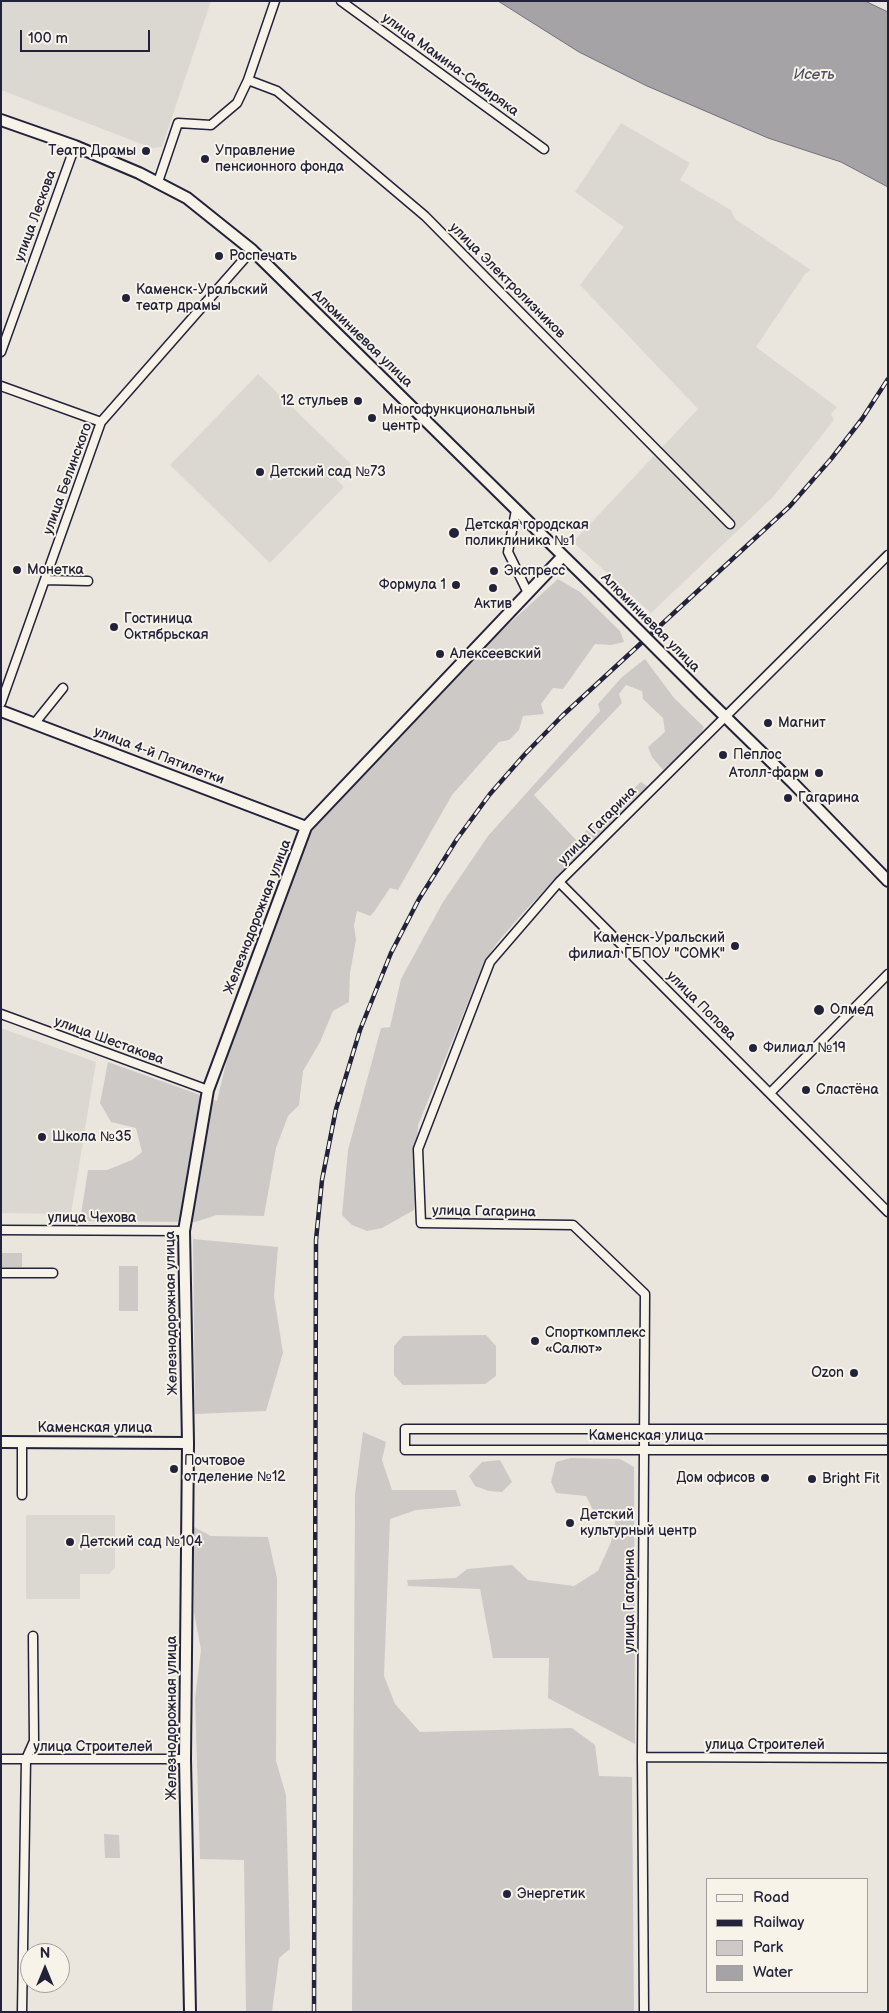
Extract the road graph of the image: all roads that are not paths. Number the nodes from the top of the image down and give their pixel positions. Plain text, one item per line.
1 (275, 1) edge
2 (341, 1) edge
3 (248, 80) junction
4 (1, 120) edge
5 (75, 146) junction
6 (544, 149) dead end
7 (158, 182) junction
8 (252, 250) junction
9 (1, 352) edge
10 (1, 386) edge
11 (101, 422) junction
12 (516, 510) junction
13 (730, 524) dead end
14 (888, 555) edge
15 (563, 556) junction
16 (45, 580) junction
17 (88, 581) dead end
18 (528, 593) junction
19 (63, 688) dead end
20 (1, 703) edge
21 (1, 711) edge
22 (724, 717) junction
23 (34, 724) junction
24 (306, 827) junction
25 (888, 881) edge
26 (560, 882) junction
27 (888, 974) edge
28 (1, 1014) edge
29 (208, 1090) junction
30 (770, 1093) junction
31 (888, 1212) edge
32 (1, 1230) edge
33 (184, 1231) junction
34 (1, 1273) edge
35 (53, 1274) dead end
36 (644, 1429) junction
37 (888, 1429) edge
38 (1, 1442) edge
39 (22, 1442) junction
40 (188, 1443) junction
41 (643, 1450) junction
42 (888, 1450) edge
43 (22, 1495) dead end
44 (33, 1636) dead end
45 (642, 1757) junction
46 (888, 1758) edge
47 (1, 1759) edge
48 (26, 1759) junction
49 (185, 1760) junction
50 (22, 2012) edge
51 (190, 2012) edge
52 (644, 2012) edge

1 - 3 street
2 - 6 street, улица Мамина-Сибиряка
3 - 7 street
3 - 13 street, улица Электролизников
4 - 5 street, Алюминиевая улица
5 - 7 street, Алюминиевая улица
5 - 9 street, улица Лескова
7 - 8 street, Алюминиевая улица
8 - 11 street, улица Белинского
8 - 12 street, Алюминиевая улица
10 - 11 street
11 - 16 street, улица Белинского
12 - 15 street, Алюминиевая улица
12 - 18 street
14 - 22 street, улица Гагарина
15 - 18 street, Железнодорожная улица
15 - 22 street, Алюминиевая улица, bridge
16 - 17 street
16 - 20 street, улица Белинского
18 - 24 street, Железнодорожная улица
19 - 23 street
21 - 23 street, улица 4-й Пятилетки
22 - 25 street, Алюминиевая улица
22 - 26 street, улица Гагарина
23 - 24 street, улица 4-й Пятилетки
24 - 29 street, Железнодорожная улица
26 - 30 street, улица Попова
26 - 36 street, улица Гагарина
27 - 30 street
28 - 29 street, улица Шестакова
29 - 33 street, Железнодорожная улица
30 - 31 street, улица Попова
32 - 33 street, улица Чехова
33 - 40 street, Железнодорожная улица
34 - 35 street
36 - 37 street, Каменская улица
36 - 41 street, улица Гагарина
36 - 41 street, Каменская улица
38 - 39 street, Каменская улица
39 - 40 street, Каменская улица
39 - 43 street
40 - 49 street, Железнодорожная улица
41 - 42 street, Каменская улица
41 - 45 street, улица Гагарина
44 - 48 street
45 - 46 street, улица Строителей
45 - 52 street, улица Гагарина
47 - 48 street, улица Строителей
48 - 49 street, улица Строителей
48 - 50 street
49 - 51 street, Железнодорожная улица

